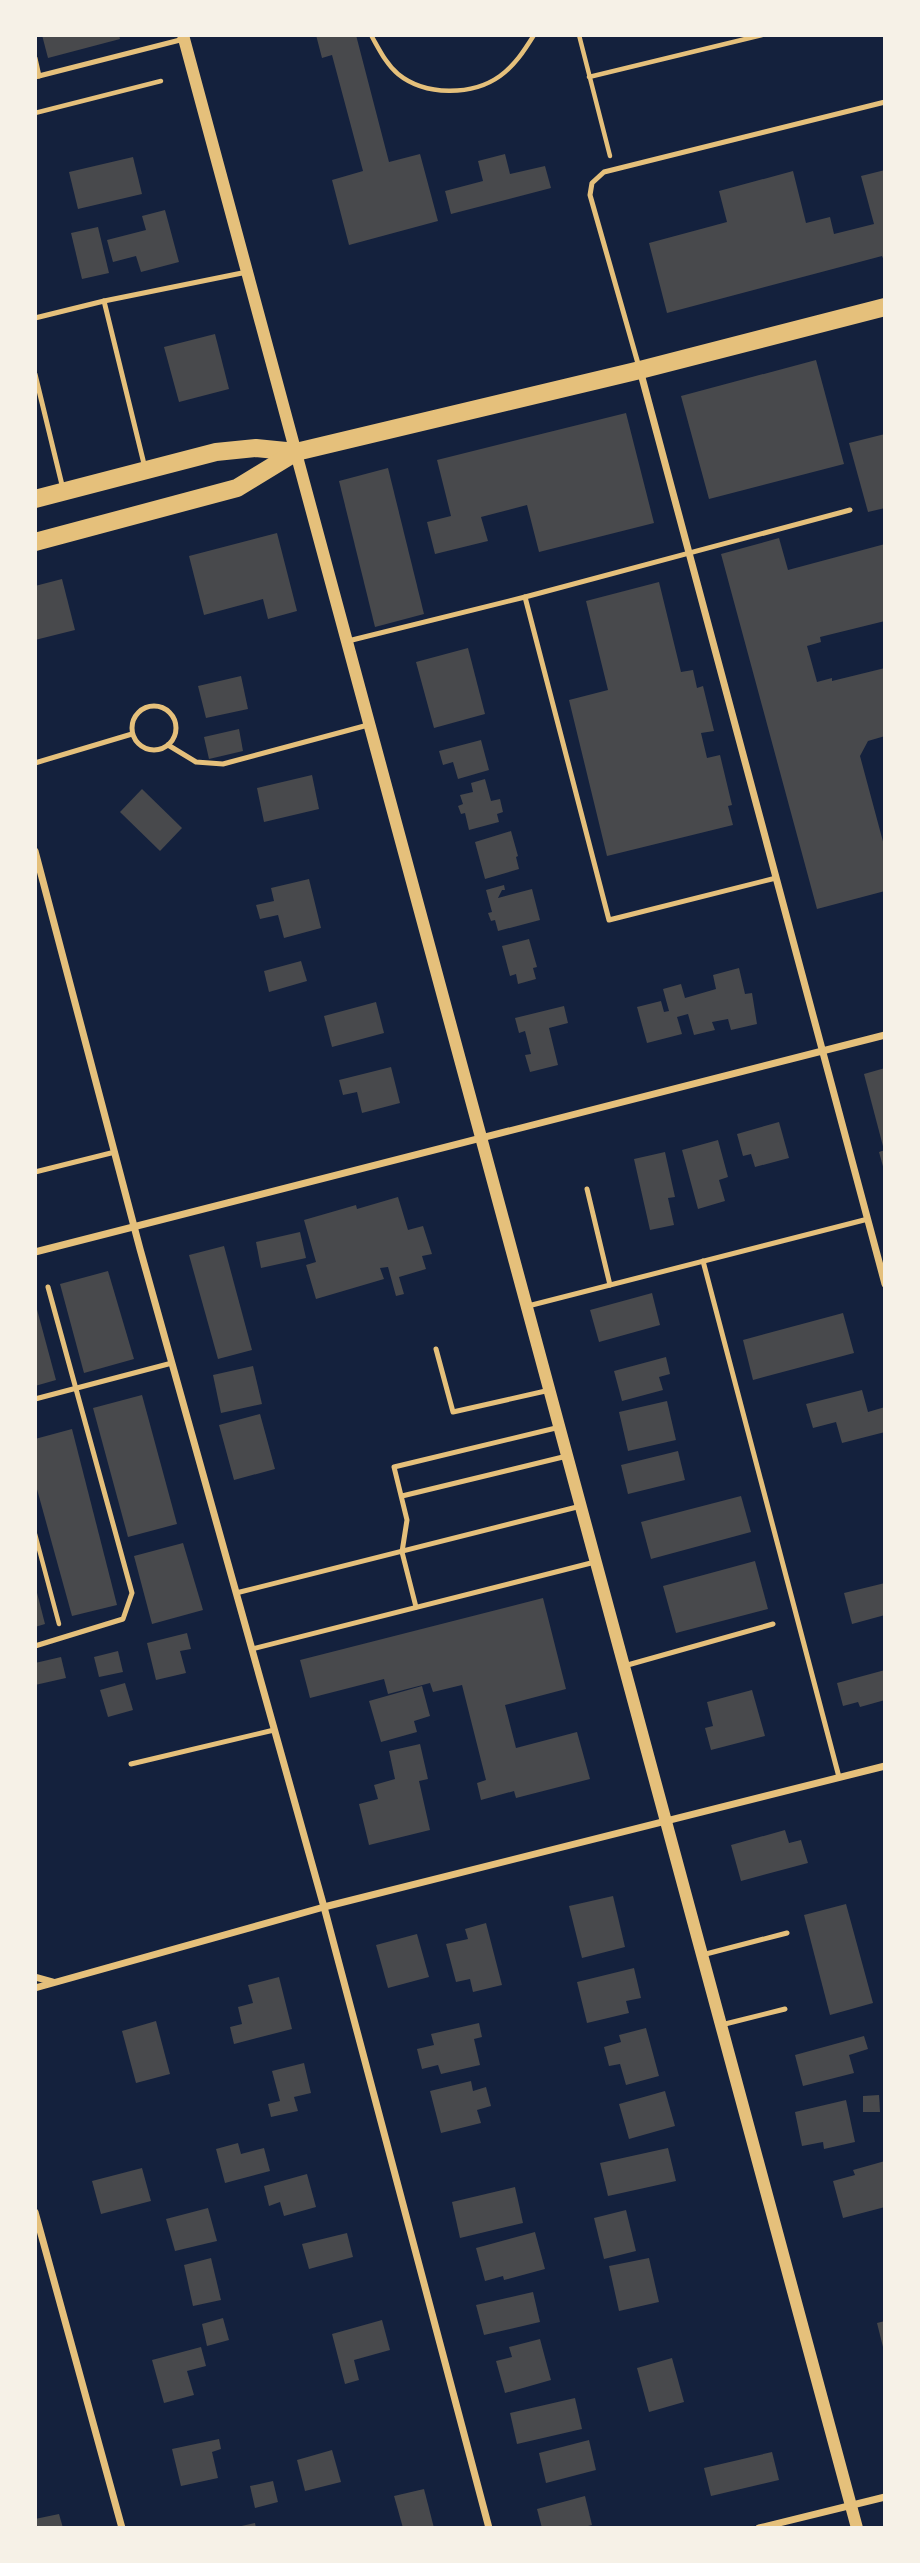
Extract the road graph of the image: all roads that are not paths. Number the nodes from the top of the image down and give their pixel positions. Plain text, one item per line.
1 (184, 37) edge
2 (35, 58) edge
3 (37, 76) edge
4 (885, 102) edge
5 (247, 272) junction
6 (104, 301) junction
7 (885, 307) edge
8 (35, 318) edge
9 (640, 370) junction
10 (35, 374) edge
11 (296, 452) junction
12 (146, 469) junction
13 (64, 492) junction
14 (35, 499) edge
15 (850, 510) dead end
16 (35, 542) edge
17 (689, 554) junction
18 (525, 597) junction
19 (347, 642) junction
20 (370, 725) junction
21 (132, 734) junction
22 (168, 745) junction
23 (35, 763) edge
24 (35, 852) edge
25 (776, 878) junction
26 (885, 1035) edge
27 (822, 1052) junction
28 (482, 1138) junction
29 (115, 1152) junction
30 (35, 1172) edge
31 (587, 1189) dead end
32 (867, 1219) junction
33 (134, 1226) junction
34 (35, 1252) edge
35 (702, 1261) junction
36 (885, 1284) edge
37 (610, 1285) junction
38 (48, 1287) dead end
39 (527, 1306) junction
40 (436, 1349) dead end
41 (172, 1363) junction
42 (74, 1388) junction
43 (550, 1390) junction
44 (35, 1399) edge
45 (560, 1427) junction
46 (567, 1456) junction
47 (402, 1496) junction
48 (581, 1506) junction
49 (402, 1552) junction
50 (596, 1562) junction
51 (236, 1593) junction
52 (416, 1607) junction
53 (773, 1624) dead end
54 (35, 1646) edge
55 (251, 1649) junction
56 (624, 1666) junction
57 (274, 1730) junction
58 (131, 1765) dead end
59 (885, 1766) edge
60 (839, 1777) junction
61 (666, 1822) junction
62 (324, 1908) junction
63 (788, 1933) dead end
64 (702, 1955) junction
65 (35, 1977) edge
66 (54, 1983) junction
67 (35, 1988) edge
68 (785, 2009) dead end
69 (721, 2025) junction
70 (35, 2212) edge
71 (885, 2497) edge
72 (851, 2505) junction
73 (122, 2528) edge
74 (489, 2528) edge
75 (759, 2528) edge
76 (857, 2528) edge

1 - 3 lane
1 - 5 street
2 - 3 lane
4 - 9 lane
5 - 6 lane
5 - 11 street
6 - 8 lane
6 - 12 lane
7 - 9 main road
9 - 11 main road
9 - 17 street
10 - 13 lane
11 - 12 main road
11 - 16 main road
11 - 19 street
12 - 13 main road
13 - 14 main road
15 - 17 lane
17 - 18 lane
17 - 25 street
18 - 19 lane
18 - 25 lane
19 - 20 street
20 - 22 lane
20 - 28 street
21 - 22 lane
21 - 22 lane
21 - 23 lane
24 - 29 street
25 - 27 street
26 - 27 street
27 - 28 street
27 - 32 street
28 - 33 street
28 - 39 street
29 - 30 lane
29 - 33 street
31 - 37 lane
32 - 35 lane
32 - 36 street
33 - 34 street
33 - 41 street
35 - 37 lane
35 - 60 lane
37 - 39 lane
38 - 42 lane
39 - 43 street
40 - 43 lane
41 - 42 lane
41 - 51 street
42 - 44 lane
42 - 54 lane
43 - 45 street
45 - 46 street
45 - 47 lane
46 - 47 lane
46 - 48 street
47 - 49 lane
48 - 49 lane
48 - 50 street
49 - 51 lane
49 - 52 lane
50 - 52 lane
50 - 56 street
51 - 55 street
52 - 55 lane
53 - 56 lane
55 - 57 street
56 - 61 street
57 - 58 lane
57 - 62 street
59 - 60 street
60 - 61 street
61 - 62 street
61 - 64 street
62 - 66 street
62 - 74 street
63 - 64 lane
64 - 69 street
65 - 66 street
66 - 67 street
68 - 69 lane
69 - 72 street
70 - 73 street
71 - 72 street
72 - 75 street
72 - 76 street

